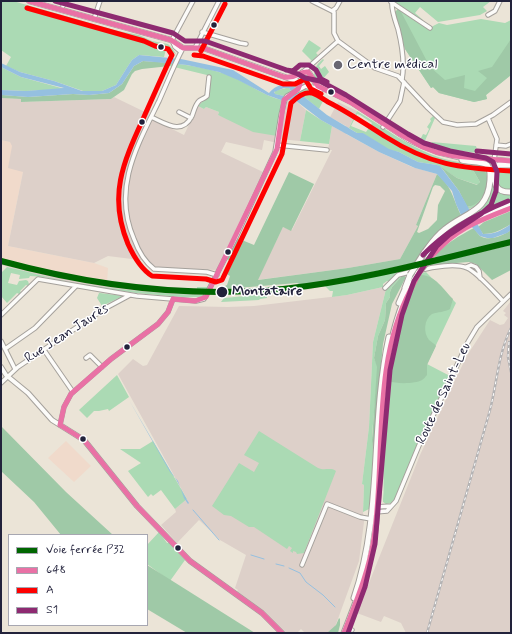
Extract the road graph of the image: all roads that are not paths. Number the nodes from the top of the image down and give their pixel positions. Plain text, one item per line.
1 (28, 1) edge
2 (65, 1) edge
3 (100, 1) edge
4 (193, 1) edge
5 (218, 1) edge
6 (312, 1) edge
7 (340, 1) edge
8 (391, 1) edge
9 (500, 1) edge
10 (63, 6) dead end
11 (332, 11) junction
12 (488, 15) dead end
13 (94, 19) junction
14 (430, 28) dead end
15 (202, 32) junction
16 (172, 40) junction
17 (338, 42) junction
18 (246, 44) dead end
19 (195, 48) junction
20 (182, 50) junction
21 (315, 62) junction
22 (303, 72) junction
23 (298, 76) junction
24 (311, 76) junction
25 (208, 77) dead end
26 (284, 77) junction
27 (403, 81) junction
28 (299, 83) junction
29 (306, 86) junction
30 (297, 90) junction
31 (511, 102) edge
32 (179, 112) dead end
33 (151, 117) junction
34 (191, 118) junction
35 (488, 118) junction
36 (384, 125) junction
37 (511, 144) edge
38 (278, 145) junction
39 (496, 145) junction
40 (327, 150) dead end
41 (427, 150) junction
42 (462, 160) junction
43 (494, 161) junction
44 (511, 163) edge
45 (492, 171) junction
46 (511, 192) edge
47 (511, 204) edge
48 (511, 208) edge
49 (482, 218) junction
50 (464, 228) junction
51 (425, 255) junction
52 (414, 274) junction
53 (217, 275) junction
54 (76, 286) junction
55 (385, 288) dead end
56 (511, 294) edge
57 (131, 295) junction
58 (173, 299) junction
59 (503, 301) junction
60 (1, 315) edge
61 (1, 341) edge
62 (5, 349) junction
63 (44, 350) junction
64 (86, 358) dead end
65 (1, 367) edge
66 (102, 367) junction
67 (15, 369) junction
68 (7, 377) junction
69 (1, 383) edge
70 (72, 392) junction
71 (60, 425) junction
72 (375, 509) junction
73 (374, 519) junction
74 (302, 565) dead end
75 (346, 626) edge
76 (352, 630) dead end
77 (282, 633) edge
78 (340, 633) edge

1 - 13 main road
2 - 10 street
3 - 13 street
4 - 16 street
5 - 15 street
6 - 11 street
7 - 11 street
8 - 14 street
8 - 27 street
9 - 12 street
11 - 17 street
13 - 16 main road
15 - 18 street
15 - 19 street
16 - 20 main road
17 - 21 street
17 - 27 street
19 - 20 main road
19 - 26 main road
20 - 33 street
21 - 22 street
21 - 24 street
22 - 23 main road
22 - 24 main road
23 - 26 main road
23 - 28 main road
24 - 29 main road
24 - 36 main road
25 - 34 street
26 - 28 main road
27 - 35 street
27 - 36 street
28 - 29 main road
28 - 30 street
29 - 30 street
29 - 36 main road
30 - 38 street
31 - 35 street
32 - 34 street
33 - 34 street
33 - 53 street
35 - 39 street
36 - 41 main road
37 - 39 street
38 - 40 street
38 - 53 street
39 - 43 street
41 - 42 main road
41 - 43 main road
42 - 43 main road
42 - 45 main road
43 - 44 main road
43 - 45 main road
44 - 45 main road
45 - 46 main road
45 - 51 main road
47 - 49 main road
48 - 49 main road
49 - 50 main road
50 - 51 main road
50 - 52 main road, bridge
51 - 52 main road
52 - 72 main road
52 - 72 main road
53 - 58 street
54 - 57 street
54 - 60 street
54 - 62 street
55 - 59 street
56 - 59 street, Route de Saint-Leu
57 - 58 street
57 - 63 street, Rue Jean Jaurès
58 - 66 street
59 - 72 street, Route de Saint-Leu
61 - 62 street
62 - 67 street
63 - 67 street, Rue Jean Jaurès
63 - 70 street
64 - 66 street
65 - 68 street
66 - 70 street
67 - 68 street, Rue Jean Jaurès
68 - 69 street, Rue Jean Jaurès
68 - 71 street
70 - 71 street
71 - 77 street
72 - 73 main road
73 - 74 street
73 - 75 main road
75 - 76 street
75 - 78 main road

